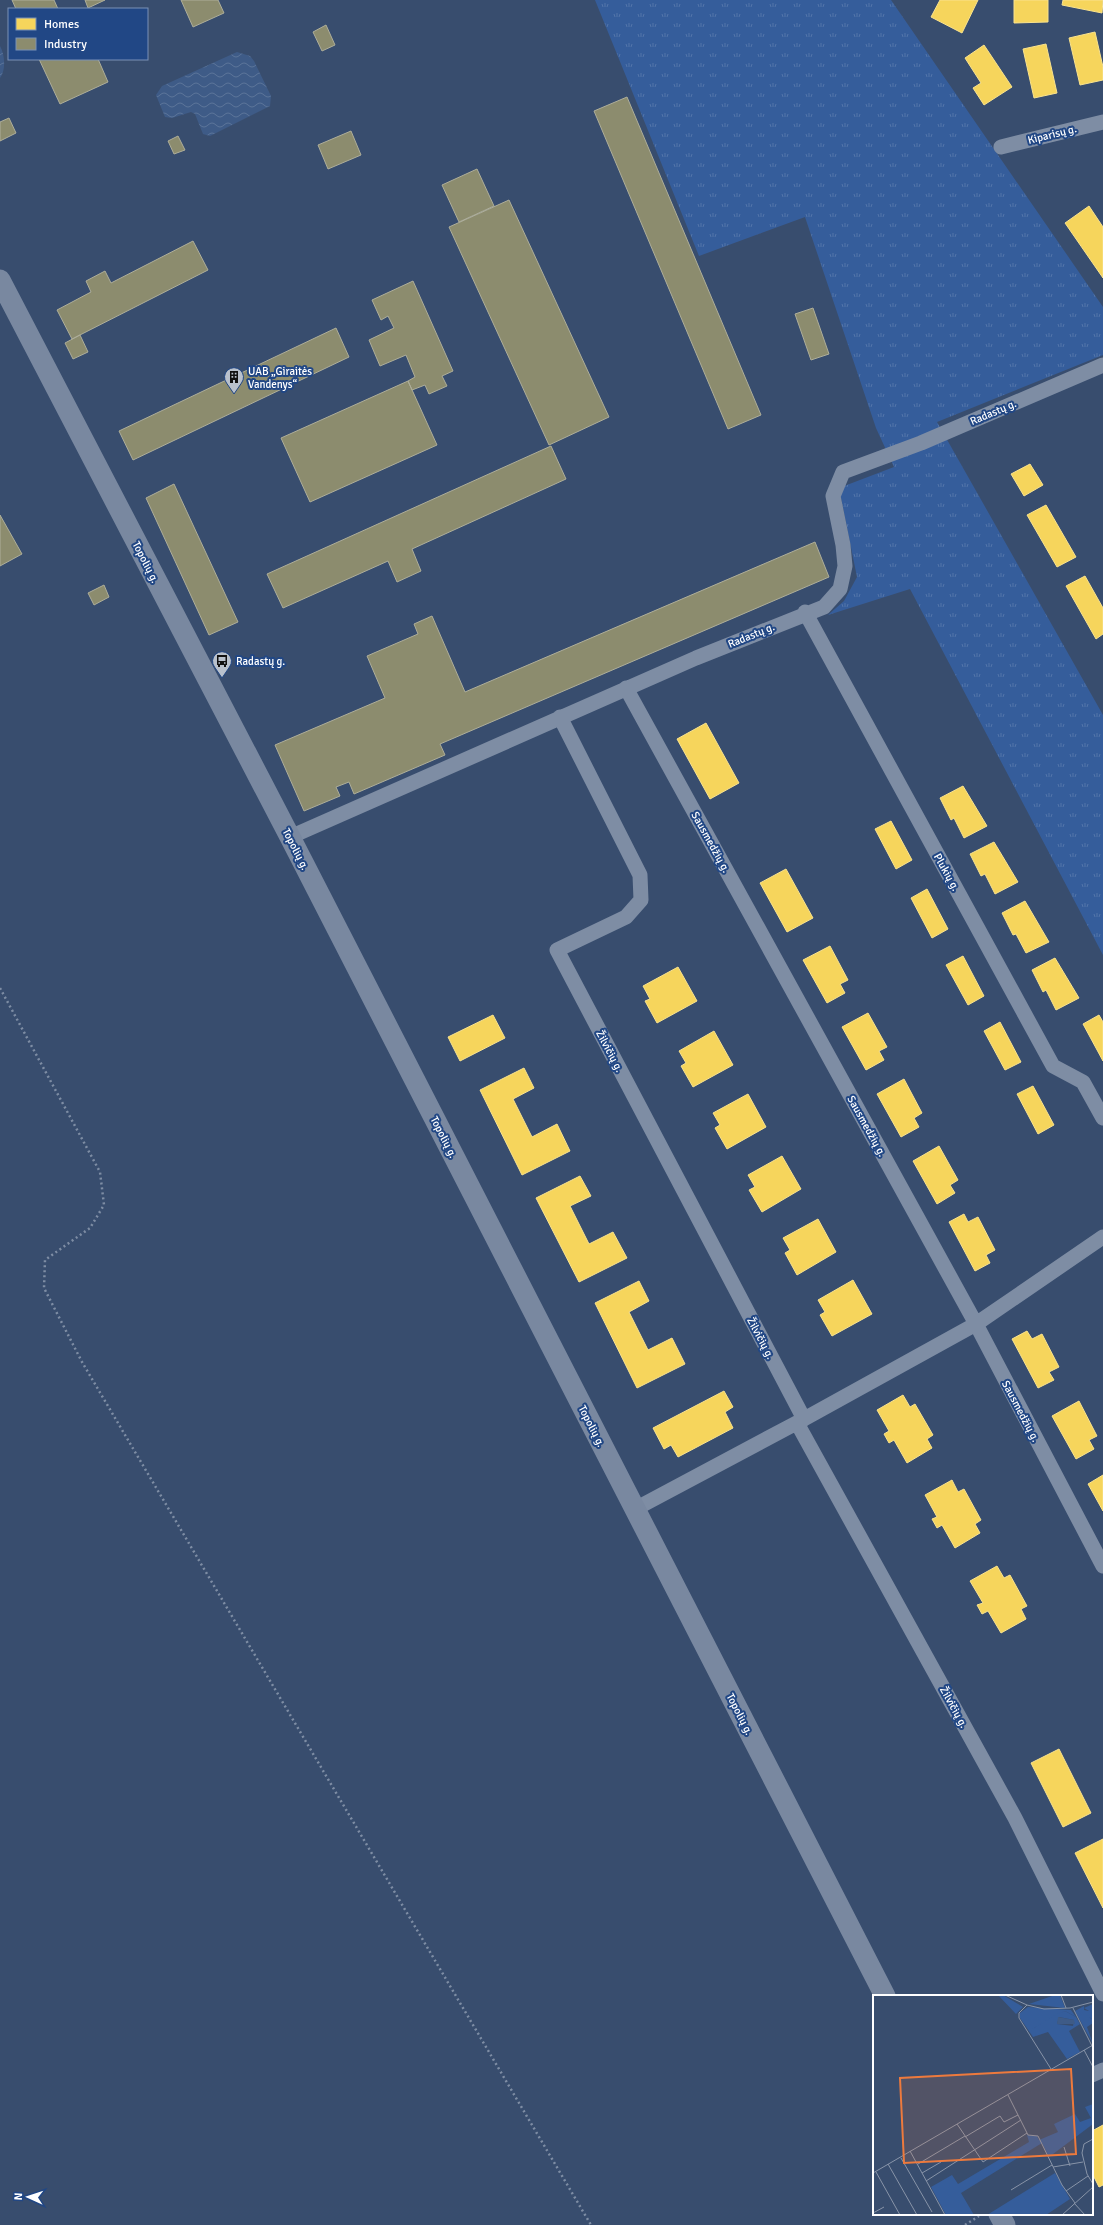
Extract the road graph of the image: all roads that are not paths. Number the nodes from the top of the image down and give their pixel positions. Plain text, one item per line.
1 (1103, 122) edge
2 (1001, 147) dead end
3 (0, 280) edge
4 (1103, 365) edge
5 (806, 612) junction
6 (626, 688) junction
7 (560, 717) junction
8 (290, 837) junction
9 (1103, 1118) edge
10 (1103, 1237) edge
11 (976, 1324) junction
12 (801, 1421) junction
13 (635, 1509) junction
14 (1103, 1566) edge
15 (1103, 1994) edge
16 (884, 1995) edge
17 (1103, 2070) edge
18 (1093, 2075) edge
19 (1000, 2215) edge
20 (1005, 2225) edge

1 - 2 street, Kiparisų g.
3 - 8 street, Topolių g.
4 - 5 street, Radastų g.
5 - 6 street, Radastų g.
5 - 9 street, Plukių g.
6 - 7 street, Radastų g.
6 - 11 street, Sausmedžių g.
7 - 8 street, Radastų g.
7 - 12 street, Žilvičių g.
8 - 13 street, Topolių g.
10 - 11 street
11 - 12 street
11 - 14 street, Sausmedžių g.
12 - 13 street
12 - 15 street, Žilvičių g.
13 - 16 street, Topolių g.
17 - 18 street
19 - 20 street

